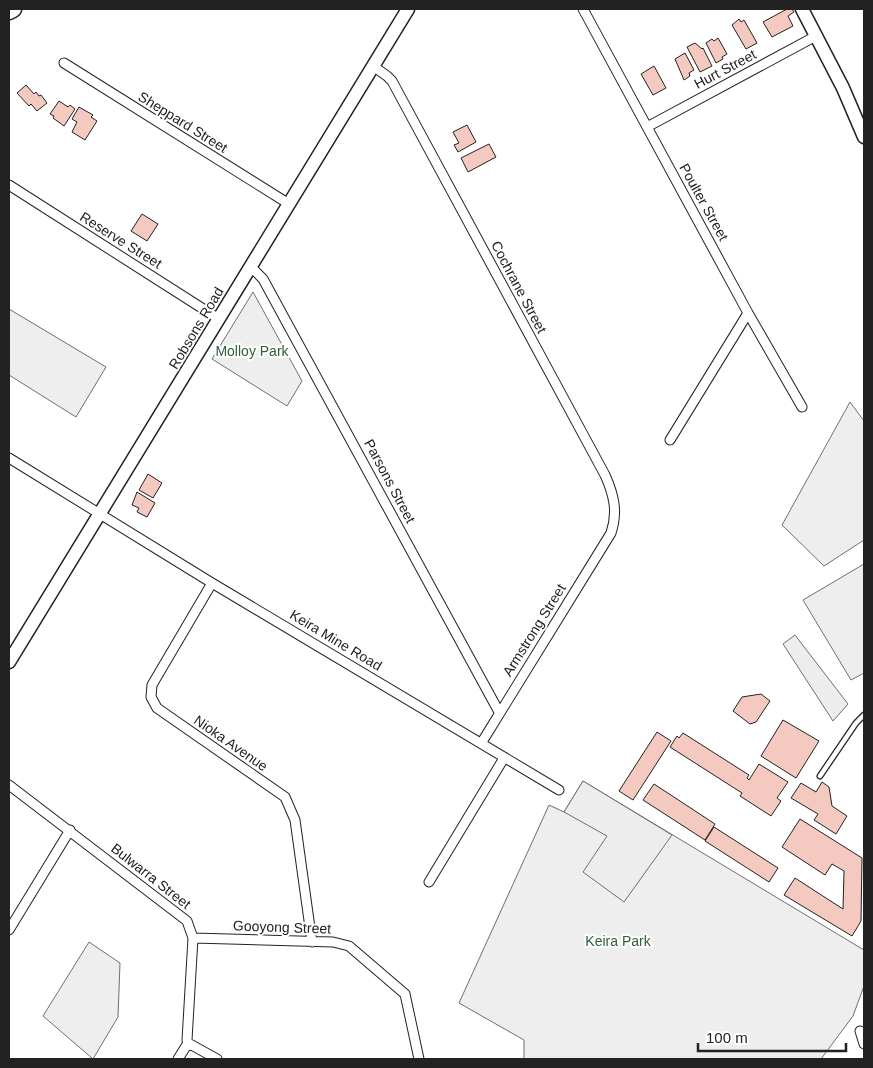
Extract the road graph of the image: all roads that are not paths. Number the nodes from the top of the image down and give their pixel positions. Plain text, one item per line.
1 (13, 9) edge
2 (408, 9) edge
3 (583, 9) edge
4 (802, 9) edge
5 (9, 11) edge
6 (816, 36) junction
7 (64, 63) dead end
8 (373, 66) junction
9 (647, 127) junction
10 (863, 130) edge
11 (9, 185) edge
12 (288, 204) junction
13 (251, 267) junction
14 (748, 312) junction
15 (219, 319) junction
16 (802, 407) dead end
17 (670, 440) dead end
18 (9, 458) edge
19 (99, 513) junction
20 (611, 533) joint
21 (212, 583) junction
22 (9, 662) edge
23 (499, 712) junction
24 (864, 715) edge
25 (482, 742) junction
26 (504, 758) junction
27 (820, 776) dead end
28 (9, 784) edge
29 (559, 790) dead end
30 (70, 830) junction
31 (429, 882) dead end
32 (9, 930) edge
33 (193, 938) junction
34 (312, 942) junction
35 (860, 1031) dead end
36 (188, 1043) junction
37 (864, 1044) edge
38 (178, 1059) edge
39 (217, 1059) edge
40 (419, 1059) edge

1 - 5 highway
2 - 8 main road, Robsons Road
3 - 9 street, Poulter Street
4 - 6 main road
6 - 9 street, Hurt Street
6 - 10 main road
7 - 12 street, Sheppard Street
8 - 12 main road, Robsons Road
8 - 20 street, Cochrane Street
9 - 14 street, Poulter Street
11 - 15 street, Reserve Street
12 - 13 main road, Robsons Road
13 - 15 main road, Robsons Road
13 - 23 street, Parsons Street
14 - 16 street, Poulter Street
14 - 17 street
15 - 19 main road, Robsons Road
18 - 19 street, Keira Mine Road
19 - 21 street, Keira Mine Road
19 - 22 main road, Robsons Road
20 - 23 street, Armstrong Street
21 - 25 street, Keira Mine Road
21 - 34 street, Nioka Avenue
23 - 25 street, Armstrong Street
24 - 27 lane
25 - 26 street, Keira Mine Road
26 - 29 street, Keira Mine Road
26 - 31 street
28 - 30 street, Bulwarra Street
30 - 32 street
30 - 33 street, Bulwarra Street
33 - 34 street, Gooyong Street
33 - 36 street
34 - 40 street, Gooyong Street
35 - 37 street
36 - 38 street
36 - 39 street

